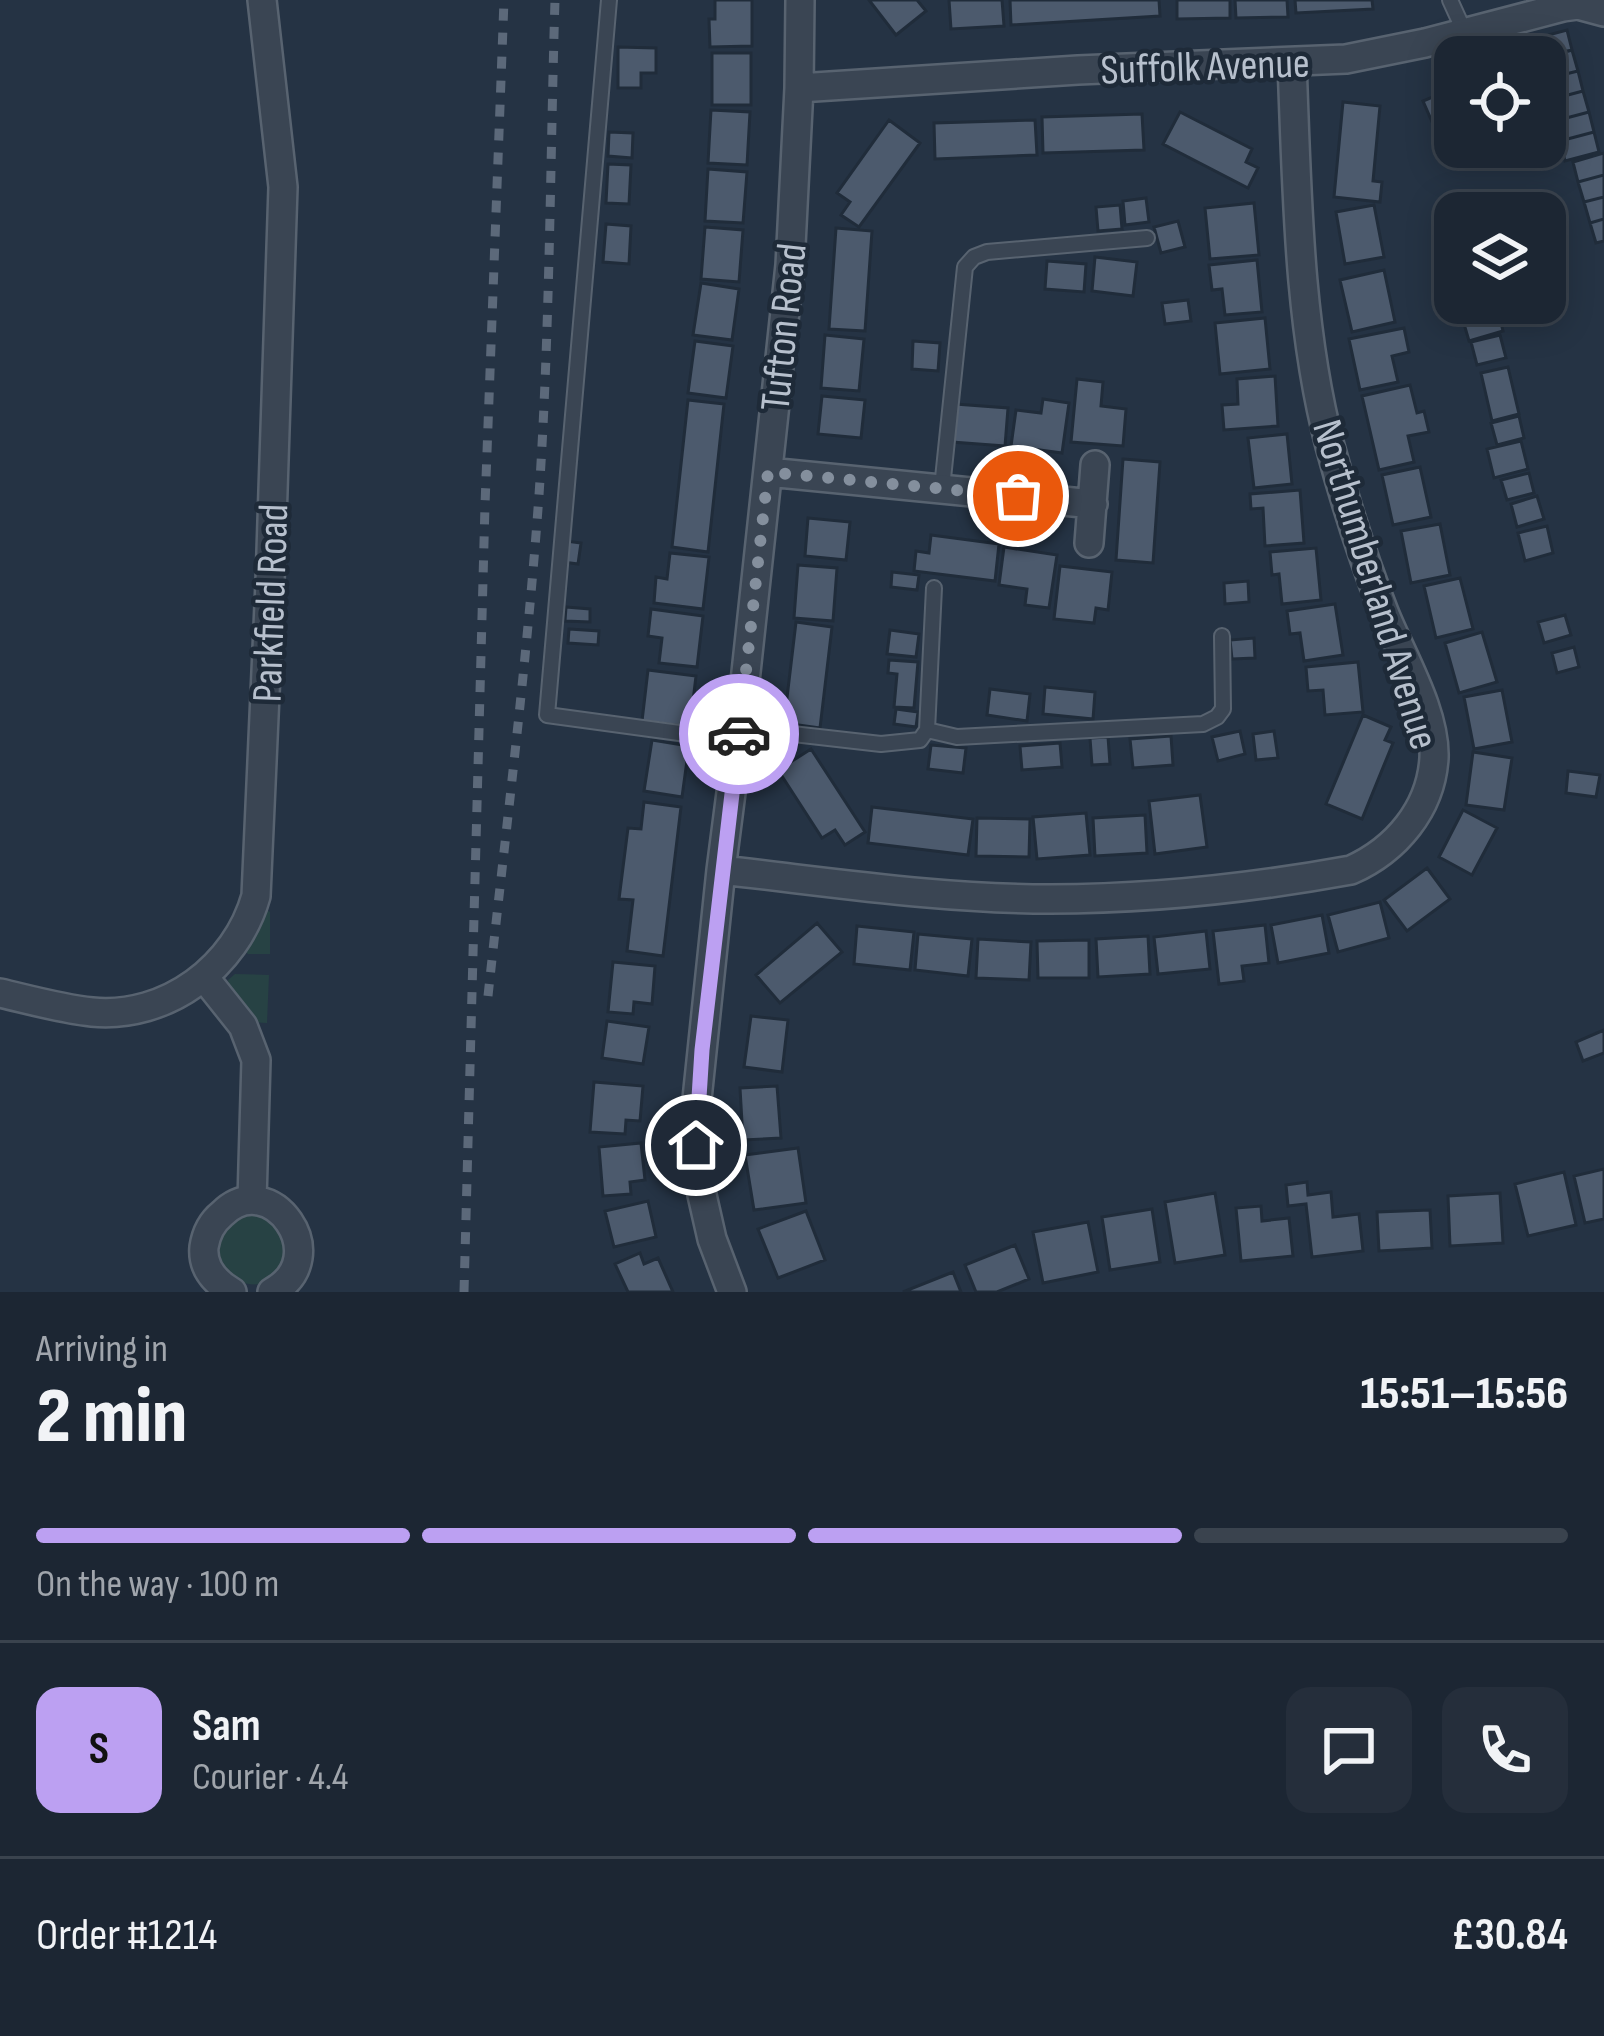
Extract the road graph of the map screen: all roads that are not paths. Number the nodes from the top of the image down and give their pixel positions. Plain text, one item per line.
1 (262, 0) edge
2 (609, 0) edge
3 (800, 0) edge
4 (1450, 0) edge
5 (1604, 12) edge
6 (1466, 33) junction
7 (1292, 63) junction
8 (800, 88) junction
9 (1147, 238) dead end
10 (1095, 465) dead end
11 (768, 472) junction
12 (942, 488) junction
13 (1093, 504) junction
14 (1089, 543) dead end
15 (934, 588) dead end
16 (1222, 636) dead end
17 (927, 730) junction
18 (739, 735) junction
19 (721, 870) junction
20 (204, 977) junction
21 (0, 993) edge
22 (252, 1200) junction
23 (232, 1292) edge
24 (272, 1292) edge
25 (732, 1292) edge

1 - 20 street, Parkfield Road
2 - 18 lane
3 - 8 street, Tufton Road
4 - 6 lane
5 - 6 street, Suffolk Avenue
6 - 7 street, Suffolk Avenue
7 - 8 street, Suffolk Avenue
7 - 19 street, Northumberland Avenue
8 - 11 street, Tufton Road
9 - 12 lane
10 - 13 street
11 - 12 street
11 - 18 street, Tufton Road
12 - 13 street
13 - 14 street
15 - 17 lane
16 - 17 lane
17 - 18 lane
18 - 19 street, Tufton Road
19 - 25 street, Tufton Road
20 - 21 street, Parkfield Road
20 - 22 street
22 - 23 street
22 - 24 street

